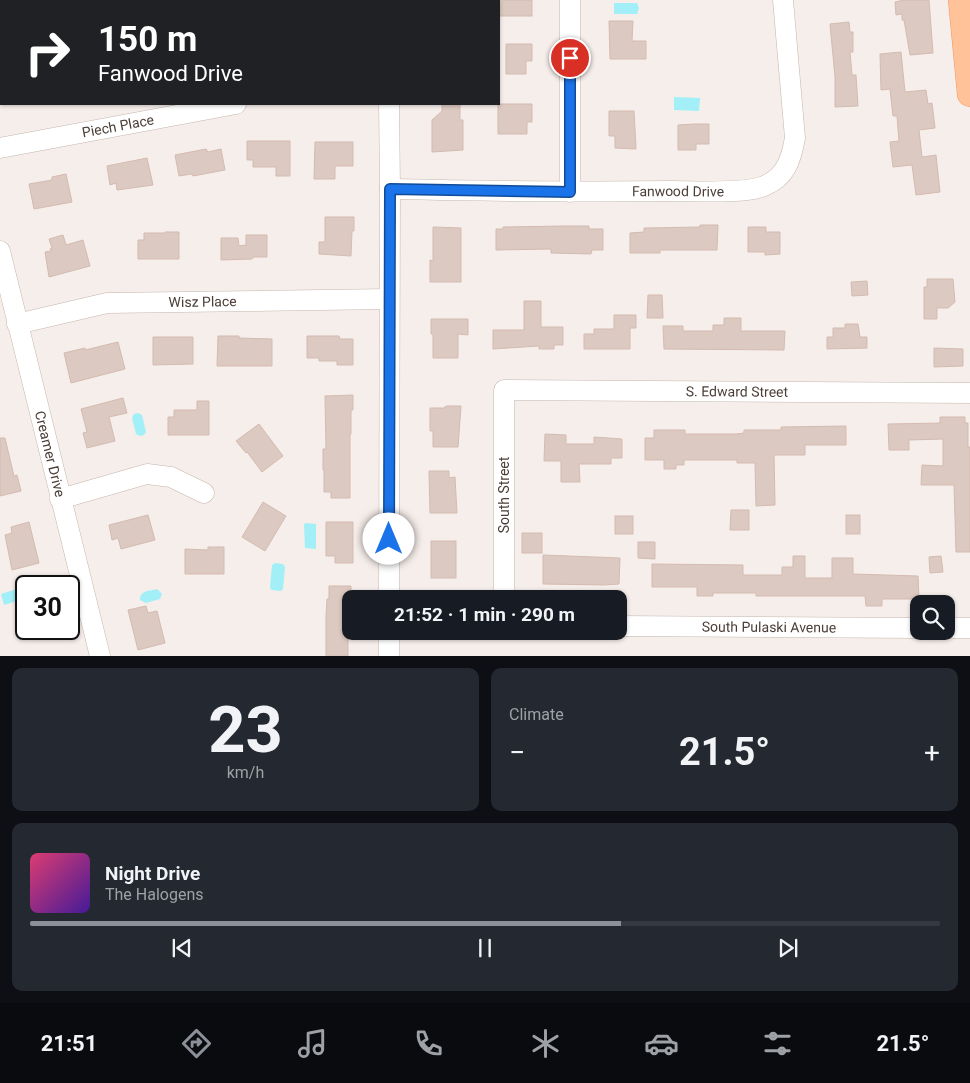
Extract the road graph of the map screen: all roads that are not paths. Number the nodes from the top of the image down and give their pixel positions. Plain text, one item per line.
1 (570, 0) edge
2 (783, 0) edge
3 (961, 0) edge
4 (970, 94) edge
5 (231, 105) edge
6 (389, 105) edge
7 (0, 148) edge
8 (390, 189) junction
9 (570, 192) junction
10 (0, 251) edge
11 (389, 299) junction
12 (17, 324) junction
13 (504, 390) joint
14 (970, 394) edge
15 (204, 493) dead end
16 (60, 499) junction
17 (389, 590) edge
18 (504, 590) edge
19 (627, 626) edge
20 (910, 628) edge
21 (955, 628) edge
22 (970, 628) edge
23 (389, 640) edge
24 (100, 656) edge
25 (389, 656) edge

1 - 9 street
2 - 9 street, Fanwood Drive
3 - 4 main road
5 - 7 street, Piech Place
6 - 8 street
8 - 9 street, Fanwood Drive
8 - 11 street
10 - 12 street, Creamer Drive
11 - 12 street, Wisz Place
11 - 17 street
12 - 16 street, Creamer Drive
13 - 14 street, S. Edward Street
13 - 18 street, South Street
15 - 16 street
16 - 24 street, Creamer Drive
19 - 20 street, South Pulaski Avenue
21 - 22 street
23 - 25 street

